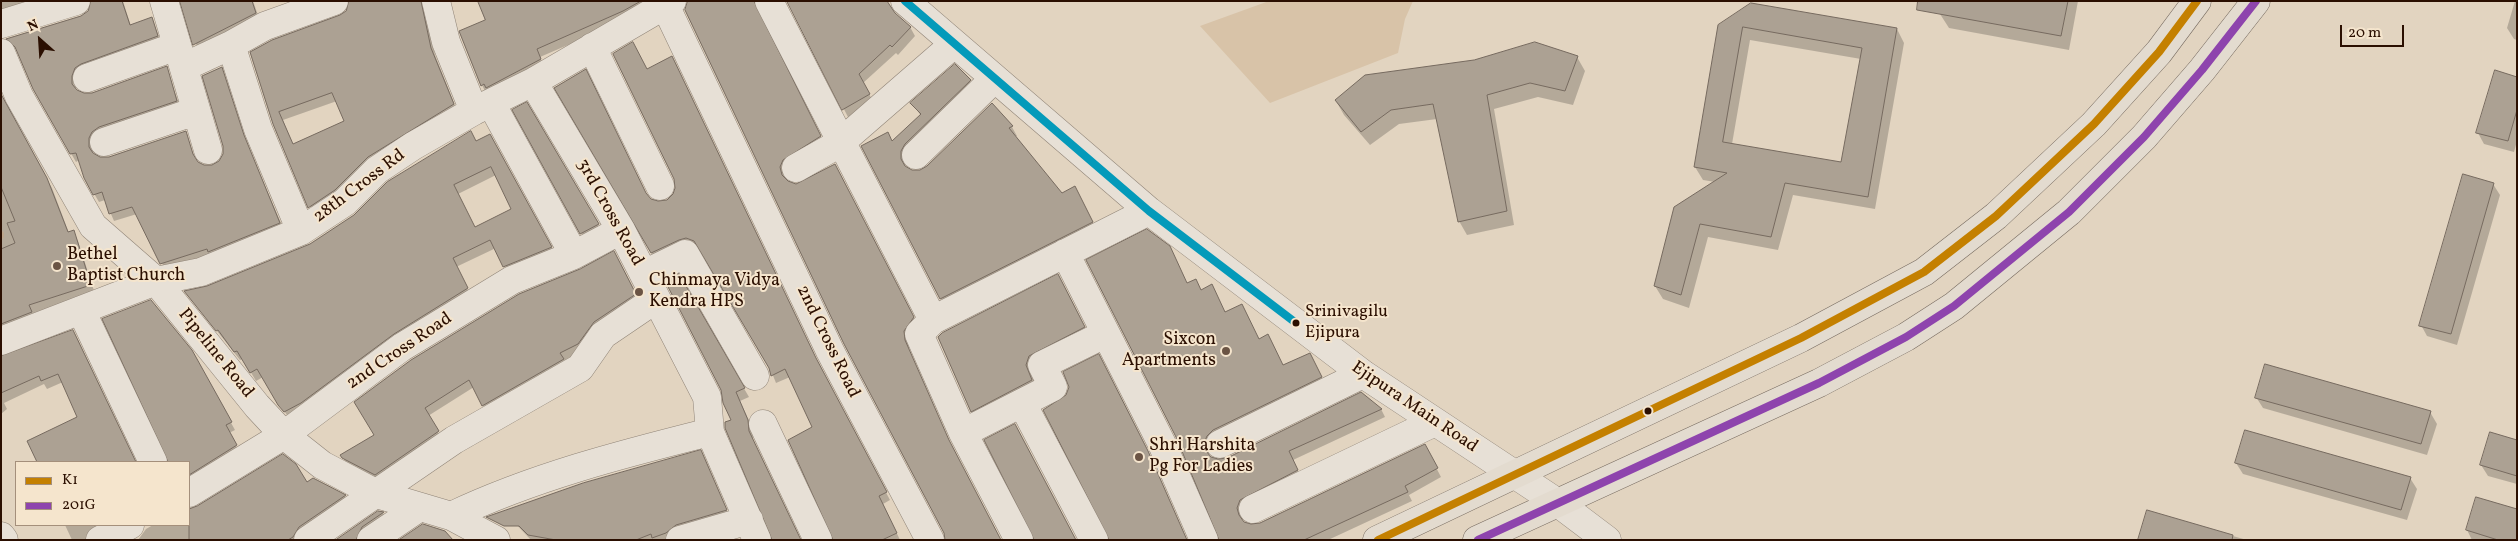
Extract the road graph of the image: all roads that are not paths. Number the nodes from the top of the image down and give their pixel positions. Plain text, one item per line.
1 (76, 1) edge
2 (164, 1) edge
3 (334, 1) edge
4 (436, 1) edge
5 (769, 1) edge
6 (905, 1) edge
7 (2197, 1) edge
8 (2256, 1) edge
9 (669, 3) edge
10 (1, 24) edge
11 (954, 44) junction
12 (230, 45) junction
13 (592, 47) junction
14 (1, 53) edge
15 (181, 57) junction
16 (87, 78) dead end
17 (994, 79) junction
18 (533, 82) junction
19 (482, 107) junction
20 (196, 111) junction
21 (104, 142) dead end
22 (840, 143) junction
23 (208, 150) dead end
24 (916, 155) dead end
25 (796, 168) dead end
26 (660, 186) dead end
27 (1149, 211) junction
28 (621, 230) junction
29 (300, 231) junction
30 (1065, 253) junction
31 (574, 255) junction
32 (644, 274) junction
33 (156, 281) junction
34 (656, 299) junction
35 (81, 310) junction
36 (933, 320) junction
37 (1106, 334) junction
38 (1, 341) edge
39 (1363, 374) junction
40 (755, 376) dead end
41 (1022, 404) junction
42 (1435, 422) junction
43 (763, 424) dead end
44 (710, 432) junction
45 (963, 432) junction
46 (284, 435) junction
47 (1220, 444) dead end
48 (153, 461) edge
49 (1514, 476) junction
50 (190, 492) edge
51 (377, 494) junction
52 (1558, 503) junction
53 (420, 507) junction
54 (1254, 509) dead end
55 (451, 516) junction
56 (128, 526) edge
57 (753, 530) edge
58 (1, 536) edge
59 (4, 540) edge
60 (100, 540) edge
61 (308, 540) edge
62 (371, 540) edge
63 (496, 540) edge
64 (680, 540) edge
65 (818, 540) edge
66 (930, 540) edge
67 (1019, 540) edge
68 (1094, 540) edge
69 (1204, 540) edge
70 (1377, 540) edge
71 (1477, 540) edge
72 (1607, 540) edge

1 - 10 street
2 - 15 street
3 - 12 street
4 - 19 street
5 - 22 street
6 - 11 street, Ejipura Main Road
7 - 49 main road
8 - 52 main road
9 - 13 street, 28th Cross Rd
9 - 66 street, 2nd Cross Road
11 - 17 street, Ejipura Main Road
11 - 22 street
12 - 15 street
12 - 29 street
13 - 18 street, 28th Cross Rd
13 - 26 street
14 - 33 street, Pipeline Road
15 - 16 street
15 - 20 street
17 - 24 street
17 - 27 street, Ejipura Main Road
18 - 19 street, 28th Cross Rd
18 - 28 street, 3rd Cross Road
19 - 29 street, 28th Cross Rd
19 - 31 street
20 - 21 street
20 - 23 street
22 - 25 street
22 - 36 street
27 - 30 street
27 - 39 street, Ejipura Main Road
28 - 31 street, 2nd Cross Road
28 - 32 street, 3rd Cross Road
29 - 33 street, 28th Cross Rd
30 - 36 street
30 - 37 street
31 - 46 street, 2nd Cross Road
32 - 34 street, 3rd Cross Road
32 - 40 street
33 - 35 street, 28th Cross Rd
33 - 46 street, Pipeline Road
34 - 44 street, 3rd Cross Road
34 - 51 street
35 - 38 street, 28th Cross Rd
35 - 48 street
36 - 45 street
37 - 41 street
37 - 69 street
39 - 42 street, Ejipura Main Road
39 - 47 street
41 - 45 street
41 - 68 street
42 - 49 street, Ejipura Main Road
42 - 54 street
43 - 65 street
44 - 55 street
44 - 57 street, 3rd Cross Road
45 - 67 street
46 - 50 street, 2nd Cross Road
46 - 51 street, Pipeline Road
49 - 52 street, Ejipura Main Road
49 - 70 main road
51 - 53 street, Pipeline Road
51 - 61 street
52 - 71 main road
52 - 72 street, Ejipura Main Road
53 - 55 street, Pipeline Road
53 - 62 street
55 - 63 street, Pipeline Road
56 - 60 street
57 - 64 street
58 - 59 street

